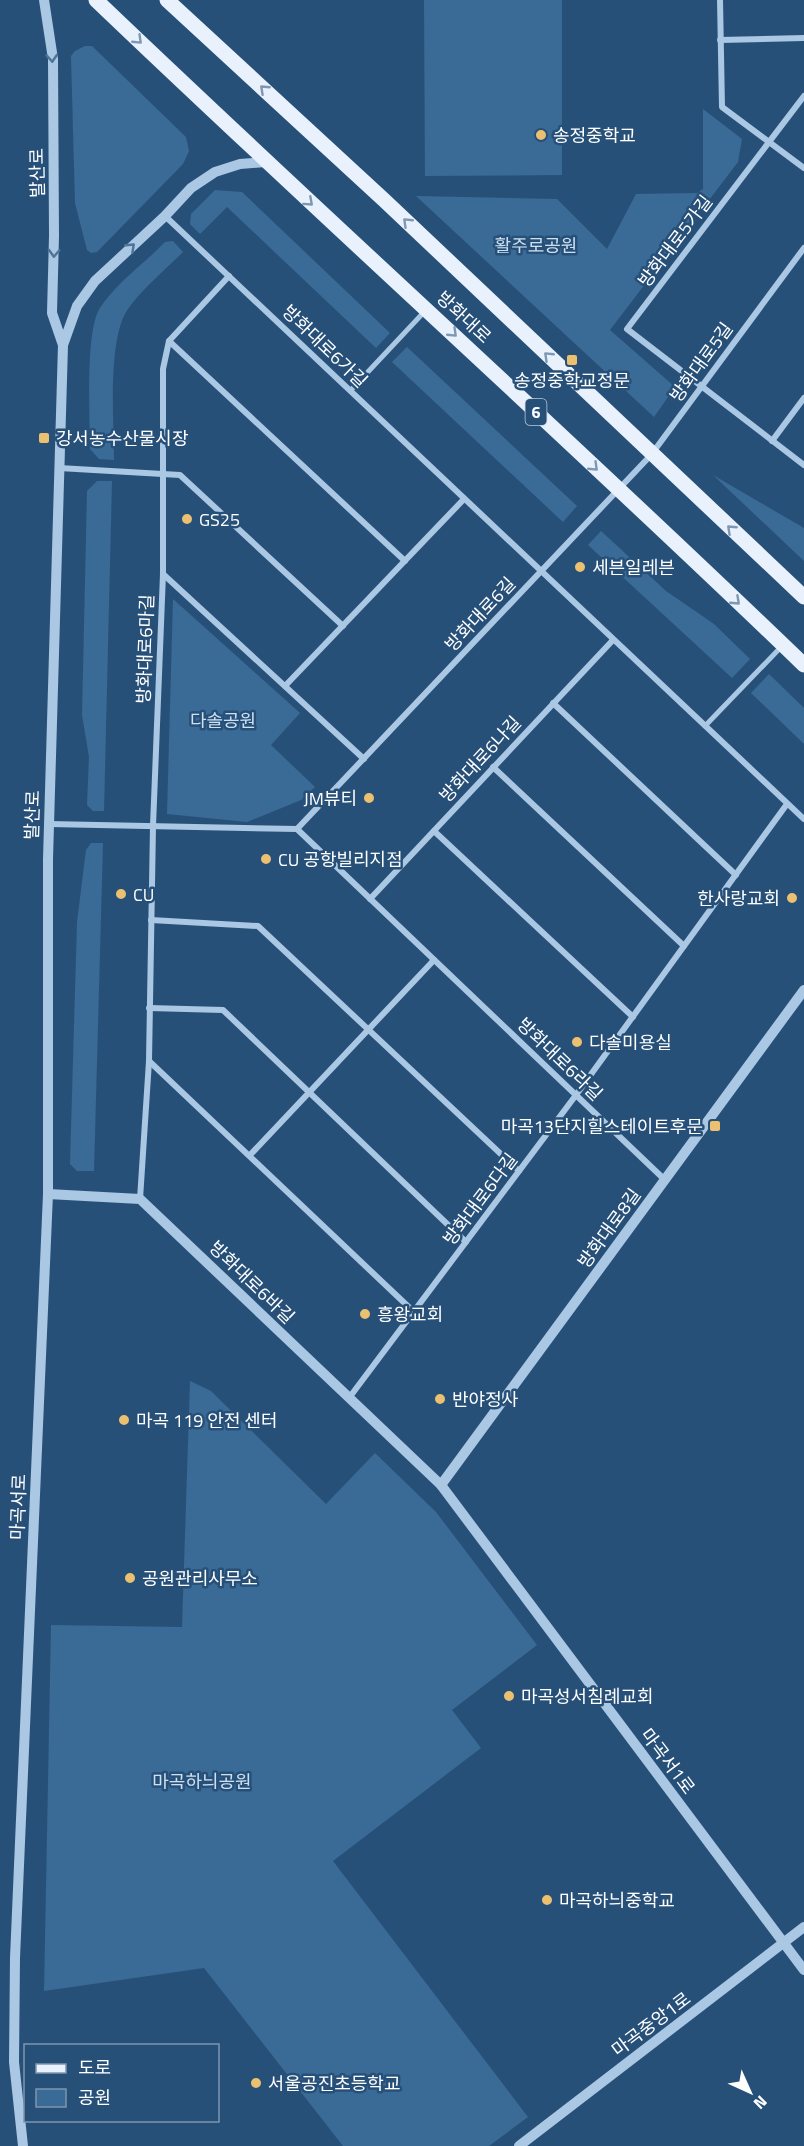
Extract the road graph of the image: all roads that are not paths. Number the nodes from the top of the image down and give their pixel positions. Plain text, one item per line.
1 (44, 0) edge
2 (96, 0) edge
3 (167, 0) edge
4 (720, 0) edge
5 (804, 38) edge
6 (720, 40) junction
7 (804, 96) edge
8 (769, 142) junction
9 (265, 162) junction
10 (804, 168) edge
11 (165, 216) junction
12 (804, 248) edge
13 (229, 276) junction
14 (427, 308) junction
15 (169, 341) junction
16 (63, 345) junction
17 (702, 387) junction
18 (350, 391) junction
19 (804, 398) edge
20 (772, 441) junction
21 (651, 455) junction
22 (804, 465) edge
23 (59, 468) junction
24 (161, 474) junction
25 (619, 491) junction
26 (464, 499) junction
27 (405, 561) junction
28 (541, 572) junction
29 (163, 574) junction
30 (804, 597) edge
31 (343, 626) junction
32 (613, 639) junction
33 (783, 645) junction
34 (804, 665) edge
35 (285, 686) junction
36 (553, 704) junction
37 (705, 726) junction
38 (364, 759) junction
39 (493, 767) junction
40 (787, 804) junction
41 (804, 819) edge
42 (49, 824) junction
43 (153, 826) junction
44 (297, 829) junction
45 (434, 831) junction
46 (736, 875) junction
47 (370, 899) junction
48 (151, 920) junction
49 (684, 946) junction
50 (434, 960) junction
51 (804, 990) edge
52 (149, 1008) junction
53 (633, 1017) junction
54 (368, 1029) junction
55 (149, 1061) junction
56 (309, 1092) junction
57 (576, 1095) junction
58 (250, 1155) junction
59 (519, 1171) junction
60 (665, 1180) junction
61 (48, 1194) junction
62 (140, 1199) junction
63 (466, 1242) junction
64 (414, 1312) junction
65 (349, 1398) junction
66 (441, 1485) junction
67 (804, 1928) edge
68 (783, 1943) junction
69 (804, 1970) edge
70 (23, 2146) edge
71 (519, 2146) edge

1 -> 16 street, 발산로
2 -> 9 main road, 방화대로
21 -> 3 main road, 방화대로
4 - 6 street
5 - 6 street
6 - 8 street
7 - 8 street, 방화대로5가길
8 - 10 street
8 - 17 street, 방화대로5가길
9 - 11 street, 발산로
9 -> 14 main road, 방화대로 / 6
11 - 13 street, 방화대로6가길
16 -> 11 street, 발산로
12 - 17 street, 방화대로5길
13 - 15 street
13 - 18 street, 방화대로6가길
14 - 18 street
14 -> 25 main road, 방화대로 / 6
15 - 24 street, 방화대로6마길
15 - 27 street
16 - 23 street, 발산로
17 - 20 street
17 - 21 street, 방화대로5길
18 - 26 street, 방화대로6가길
19 - 20 street
20 - 22 street
21 - 25 street, 방화대로5길
30 -> 21 main road, 방화대로
23 - 24 street
23 - 42 street, 발산로
24 - 29 street, 방화대로6마길
24 - 31 street
25 - 28 street, 방화대로6길
25 -> 33 main road, 방화대로 / 6
26 - 27 street
26 - 28 street, 방화대로6가길
27 - 31 street
28 - 32 street
28 - 38 street, 방화대로6길
29 - 35 street
29 - 43 street, 방화대로6마길
31 - 35 street
32 - 36 street, 방화대로6나길
32 - 37 street
33 - 34 main road, 방화대로 / 6
33 - 37 street
35 - 38 street
36 - 39 street, 방화대로6나길
36 - 46 street
37 - 40 street
38 - 44 street, 방화대로6길
39 - 45 street, 방화대로6나길
39 - 49 street
40 - 41 street
40 - 46 street, 방화대로6다길
42 - 43 street
42 - 61 street, 발산로
43 - 44 street
43 - 48 street
44 - 47 street, 방화대로6라길
45 - 47 street, 방화대로6나길
45 - 53 street
46 - 49 street, 방화대로6다길
47 - 50 street, 방화대로6라길
48 - 52 street
48 - 54 street
49 - 53 street, 방화대로6다길
50 - 54 street
50 - 57 street, 방화대로6라길
51 - 60 street, 방화대로8길
52 - 55 street
52 - 56 street
53 - 57 street, 방화대로6다길
54 - 56 street
54 - 59 street
55 - 58 street
55 - 62 street
56 - 58 street
56 - 63 street
57 - 59 street, 방화대로6다길
57 - 60 street, 방화대로6라길
58 - 64 street
59 - 63 street, 방화대로6다길
60 - 66 street, 방화대로8길
61 - 62 street
61 - 70 street, 마곡서로
62 - 65 street, 방화대로6바길
63 - 64 street, 방화대로6다길
64 - 65 street, 방화대로6다길
65 - 66 street, 방화대로6바길
66 - 68 street, 마곡서1로
67 - 68 street, 마곡중앙1로
68 - 69 street, 마곡서1로
68 - 71 street, 마곡중앙1로

